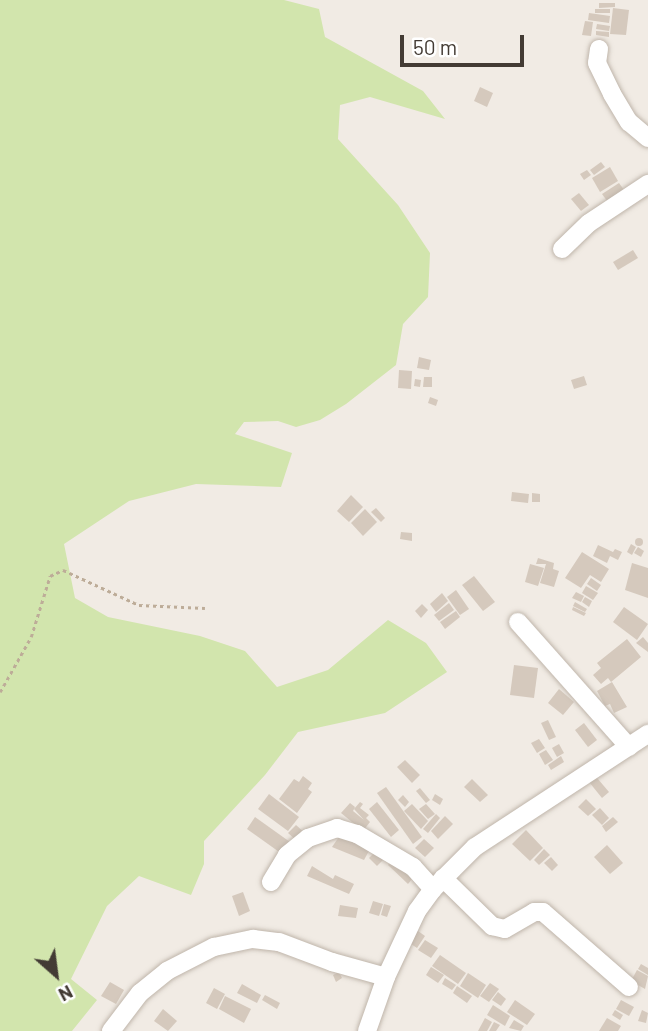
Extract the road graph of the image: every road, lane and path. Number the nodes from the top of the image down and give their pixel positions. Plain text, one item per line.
1 (598, 49) dead end
2 (648, 138) edge
3 (648, 184) edge
4 (562, 249) dead end
5 (205, 608) dead end
6 (518, 622) dead end
7 (0, 692) edge
8 (648, 734) edge
9 (629, 747) junction
10 (271, 882) dead end
11 (438, 883) junction
12 (386, 977) junction
13 (629, 987) dead end
14 (111, 1031) edge
15 (367, 1031) edge

1 - 2 street
3 - 4 street
5 - 7 path
6 - 9 street
8 - 9 street
9 - 11 street
10 - 11 street
11 - 12 street
11 - 13 street
12 - 14 street
12 - 15 street

